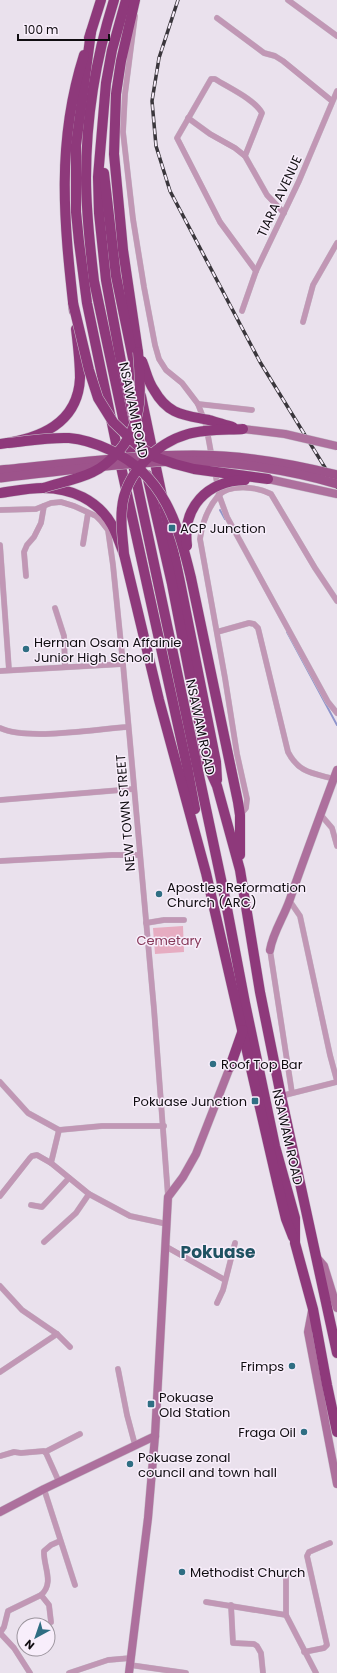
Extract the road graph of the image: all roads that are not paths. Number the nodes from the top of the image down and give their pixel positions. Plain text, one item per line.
1 (101, 0) edge
2 (114, 0) edge
3 (288, 0) edge
4 (132, 2) edge
5 (217, 18) dead end
6 (91, 32) junction
7 (337, 36) edge
8 (337, 90) edge
9 (332, 101) junction
10 (188, 118) junction
11 (245, 156) junction
12 (284, 213) junction
13 (337, 243) edge
14 (256, 271) junction
15 (73, 303) junction
16 (242, 311) dead end
17 (303, 322) dead end
18 (138, 352) junction
19 (198, 404) junction
20 (252, 410) dead end
21 (243, 429) junction
22 (4, 443) edge
23 (337, 446) edge
24 (0, 470) edge
25 (337, 475) edge
26 (0, 478) edge
27 (268, 479) junction
28 (337, 484) edge
29 (43, 488) junction
30 (0, 493) edge
31 (337, 494) edge
32 (219, 495) junction
33 (44, 506) junction
34 (0, 510) edge
35 (88, 513) junction
36 (83, 544) dead end
37 (0, 545) edge
38 (124, 554) junction
39 (26, 576) dead end
40 (191, 578) junction
41 (337, 600) edge
42 (55, 608) dead end
43 (217, 632) junction
44 (123, 664) junction
45 (65, 667) junction
46 (9, 670) junction
47 (0, 671) edge
48 (337, 713) edge
49 (128, 727) junction
50 (0, 728) edge
51 (337, 770) edge
52 (334, 779) junction
53 (133, 788) junction
54 (0, 800) edge
55 (320, 814) junction
56 (240, 815) junction
57 (337, 846) edge
58 (139, 855) junction
59 (0, 861) edge
60 (240, 870) junction
61 (206, 873) junction
62 (289, 900) junction
63 (184, 920) dead end
64 (146, 922) junction
65 (270, 950) joint
66 (242, 1030) junction
67 (251, 1066) junction
68 (230, 1067) junction
69 (337, 1081) edge
70 (0, 1082) edge
71 (292, 1093) junction
72 (281, 1096) junction
73 (164, 1126) junction
74 (59, 1130) junction
75 (51, 1163) junction
76 (70, 1178) junction
77 (89, 1194) junction
78 (0, 1196) edge
79 (168, 1197) junction
80 (31, 1205) dead end
81 (167, 1224) junction
82 (44, 1242) dead end
83 (235, 1243) dead end
84 (295, 1243) junction
85 (165, 1246) junction
86 (317, 1258) junction
87 (226, 1280) junction
88 (0, 1286) edge
89 (217, 1303) dead end
90 (337, 1308) edge
91 (313, 1309) junction
92 (57, 1334) junction
93 (70, 1347) dead end
94 (337, 1353) edge
95 (118, 1369) dead end
96 (0, 1372) edge
97 (337, 1432) edge
98 (80, 1434) dead end
99 (155, 1436) junction
100 (135, 1445) junction
101 (45, 1452) junction
102 (0, 1456) edge
103 (59, 1482) junction
104 (337, 1484) edge
105 (44, 1489) junction
106 (0, 1512) edge
107 (60, 1541) junction
108 (330, 1543) dead end
109 (286, 1576) dead end
110 (75, 1585) dead end
111 (41, 1595) junction
112 (206, 1602) dead end
113 (231, 1605) junction
114 (286, 1615) junction
115 (50, 1617) edge
116 (0, 1633) edge
117 (304, 1652) junction
118 (130, 1665) edge
119 (30, 1673) edge
120 (69, 1673) edge
121 (186, 1673) edge
122 (263, 1673) edge
123 (316, 1673) edge

1 - 6 highway
2 - 84 highway, NSAWAM ROAD
3 - 7 street
4 - 18 highway
4 - 19 street
4 - 60 highway, NSAWAM ROAD
5 - 9 street
6 - 15 highway
6 - 61 highway
8 - 9 street, TIARA AVENUE
9 - 12 street, TIARA AVENUE
10 - 11 street
10 - 11 street
10 - 14 street
11 - 12 street
12 - 14 street, TIARA AVENUE
13 - 17 street
14 - 16 street, TIARA AVENUE
15 - 22 highway, bridge
15 - 27 highway, bridge
18 - 21 highway, bridge
18 - 29 highway, bridge
19 - 20 street
19 - 32 street
21 - 23 street, bridge
21 - 38 highway, bridge
22 - 40 highway, bridge
24 - 25 main road, bridge
26 - 28 main road, bridge
27 - 31 street
27 - 40 highway, bridge
29 - 30 highway
29 - 38 highway, bridge
32 - 41 street
32 - 43 street
32 - 48 street
33 - 34 street, NEW TOWN STREET
33 - 35 street, NEW TOWN STREET
33 - 39 street
35 - 36 street
35 - 44 street, NEW TOWN STREET
37 - 46 street
38 - 61 highway
40 - 56 highway
42 - 45 street
43 - 52 street
43 - 56 street
44 - 45 street
44 - 49 street, NEW TOWN STREET
45 - 46 street
46 - 47 street
49 - 50 street
49 - 53 street, NEW TOWN STREET
51 - 52 street
52 - 55 street
53 - 54 street
53 - 58 street, NEW TOWN STREET
55 - 57 street
55 - 62 street
56 - 60 highway
58 - 59 street
58 - 64 street, NEW TOWN STREET
60 - 72 highway, NSAWAM ROAD
61 - 66 highway
62 - 65 street
62 - 69 street
63 - 64 street
64 - 73 street, NEW TOWN STREET
65 - 71 street
66 - 67 highway
66 - 68 highway
67 - 68 highway
67 - 84 highway
68 - 79 street
69 - 71 street
70 - 74 street
71 - 72 street
72 - 86 highway, NSAWAM ROAD
73 - 74 street
73 - 79 street, NEW TOWN STREET
74 - 75 street
75 - 76 street
75 - 78 street
76 - 77 street
76 - 80 street
77 - 81 street
77 - 82 street
79 - 81 street
81 - 85 street
83 - 87 street
84 - 91 highway, NSAWAM ROAD
85 - 87 street
85 - 99 street
86 - 90 street
86 - 94 highway, NSAWAM ROAD
87 - 89 street
88 - 92 street
91 - 97 highway, NSAWAM ROAD
91 - 104 street
92 - 93 street
92 - 96 street
95 - 100 street
98 - 101 street
99 - 100 street
99 - 118 street
100 - 103 street
101 - 102 street
101 - 103 street
103 - 105 street
105 - 106 street
105 - 107 street
107 - 110 street
107 - 111 street
108 - 117 street
109 - 114 street
111 - 115 street
111 - 116 street
112 - 113 street
113 - 114 street
113 - 122 street
114 - 117 street
116 - 119 street
117 - 123 street
118 - 120 street
118 - 121 street

